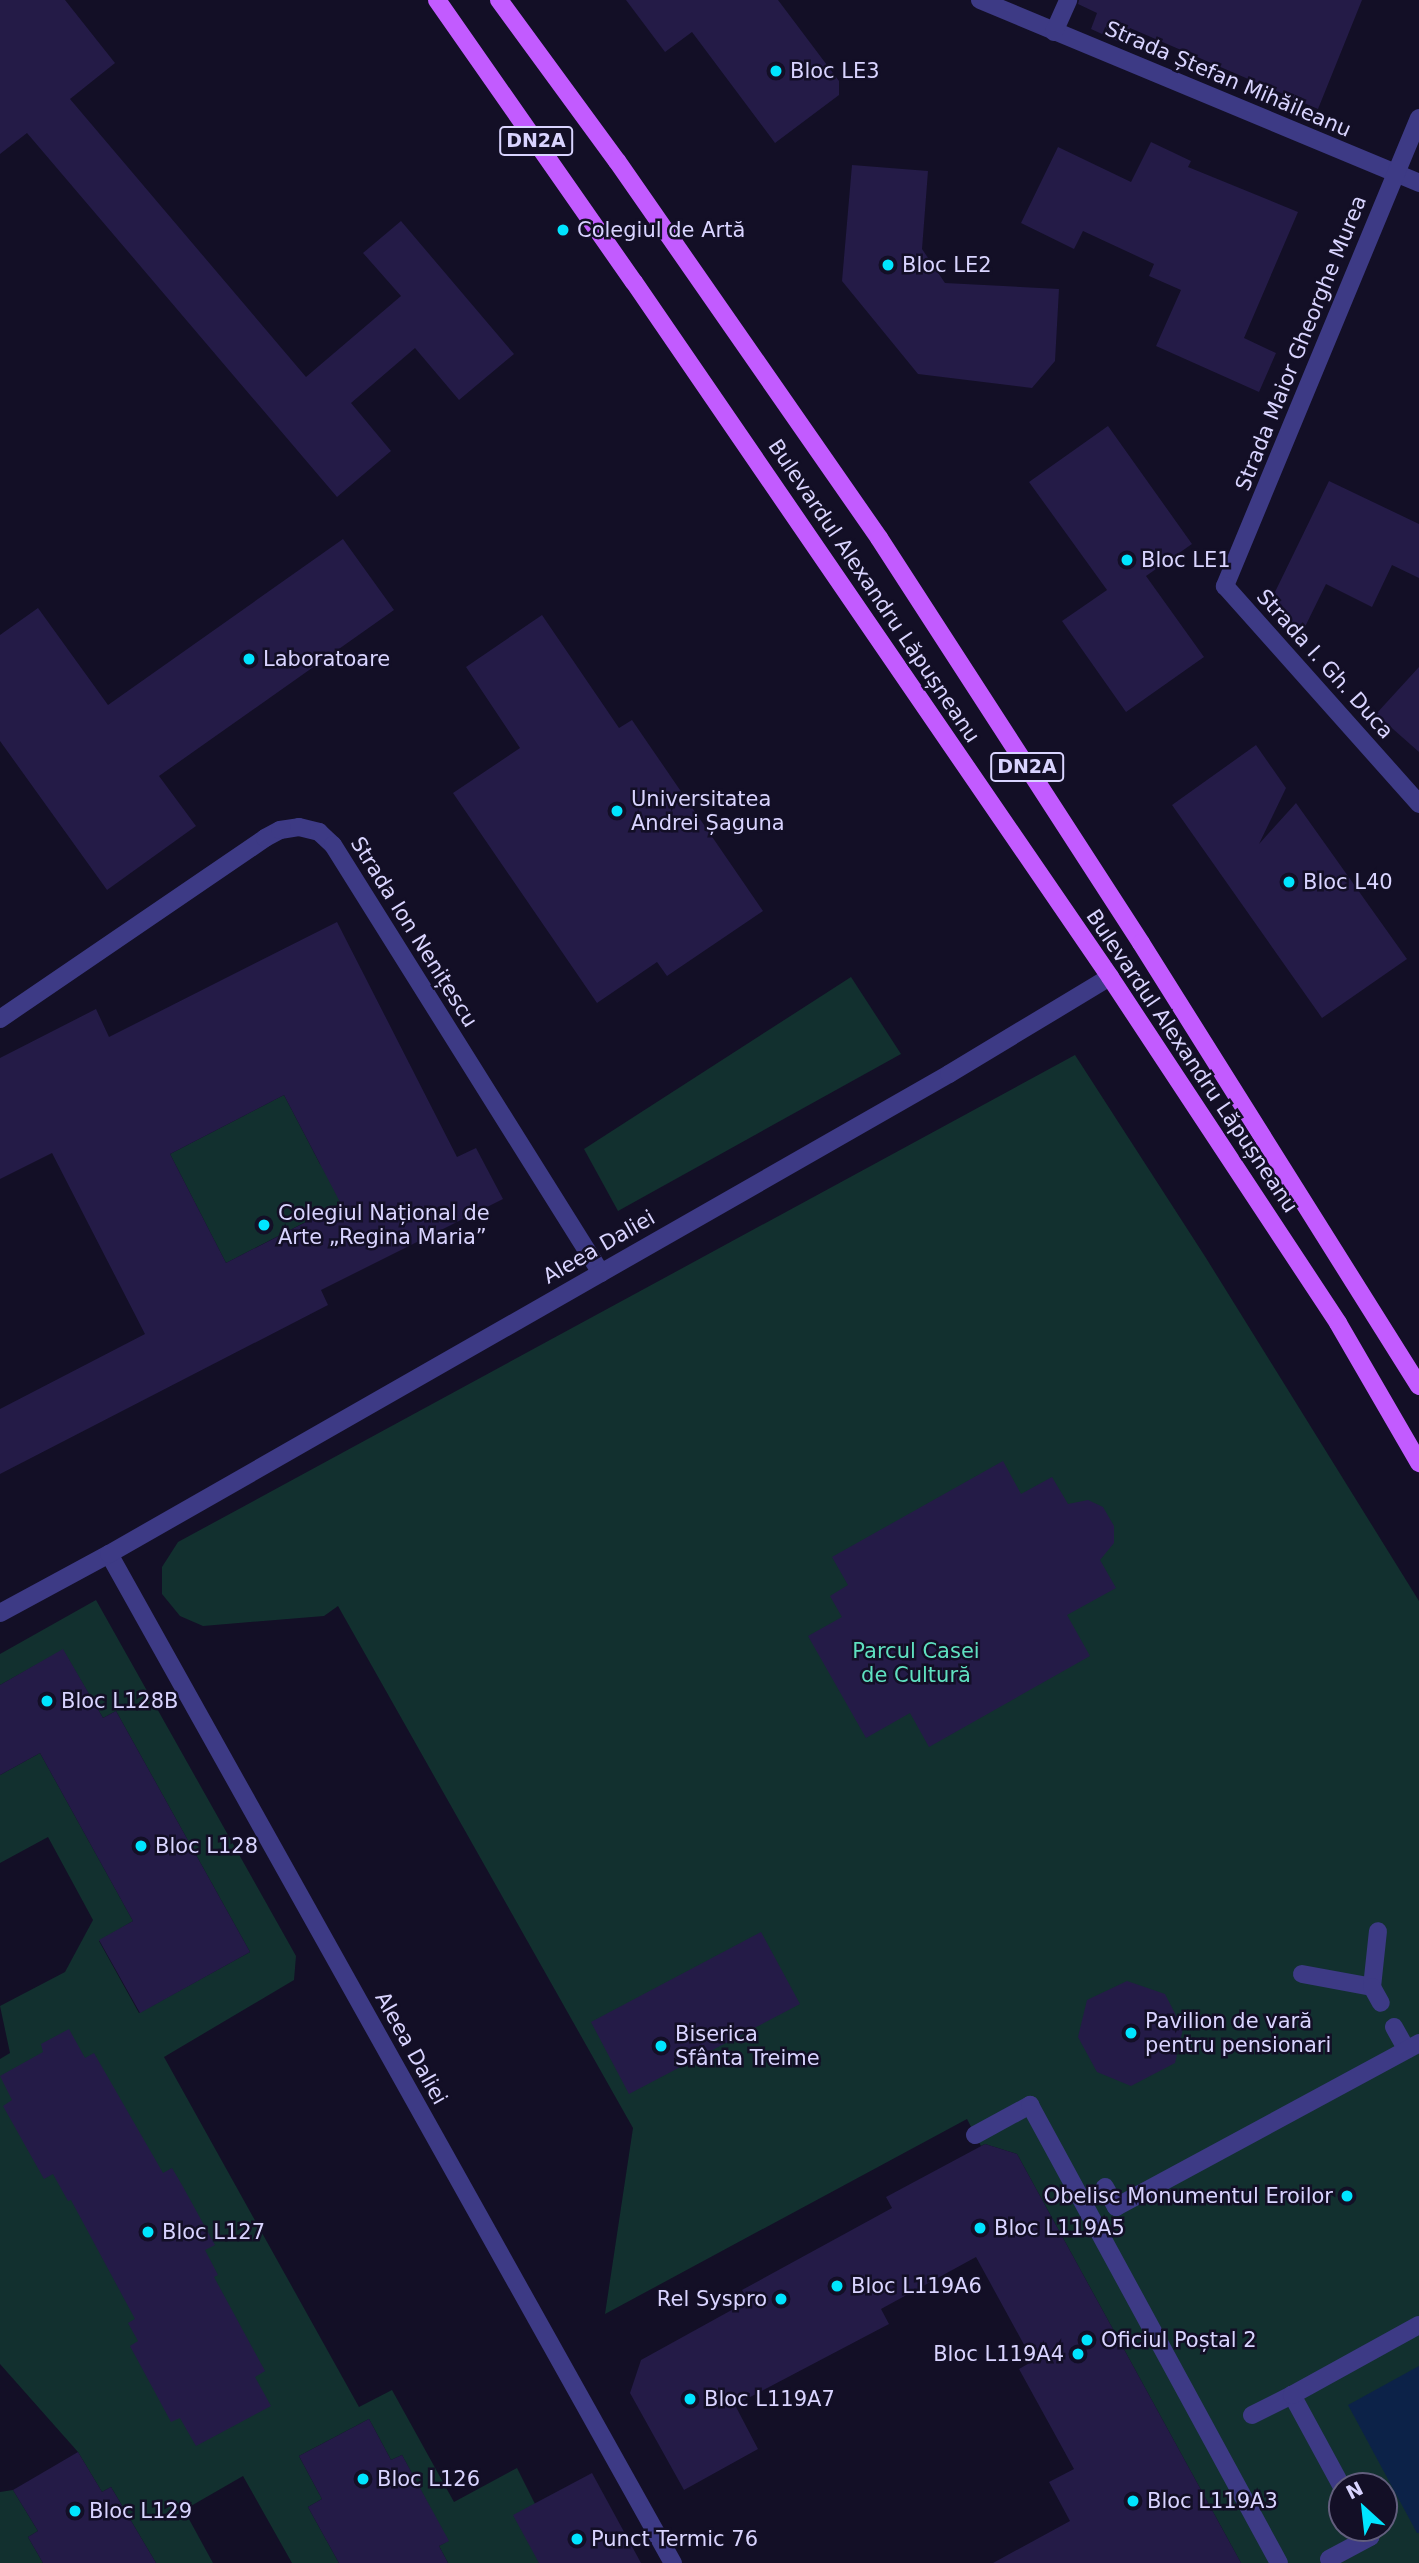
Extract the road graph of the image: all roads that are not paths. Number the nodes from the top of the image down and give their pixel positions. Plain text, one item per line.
1 (437, 0) edge
2 (499, 0) edge
3 (981, 0) edge
4 (1068, 0) edge
5 (1054, 32) junction
6 (1419, 118) edge
7 (1396, 174) junction
8 (1419, 183) edge
9 (1225, 586) joint
10 (1419, 804) edge
11 (1110, 977) junction
12 (0, 1019) edge
13 (601, 1273) junction
14 (1419, 1386) edge
15 (1419, 1463) edge
16 (109, 1554) junction
17 (0, 1613) edge
18 (1378, 1931) dead end
19 (1302, 1974) dead end
20 (1394, 2027) dead end
21 (1413, 2047) edge
22 (975, 2135) dead end
23 (1105, 2188) dead end
24 (1419, 2325) edge
25 (1292, 2395) junction
26 (1252, 2415) dead end
27 (1334, 2472) edge
28 (1361, 2542) edge
29 (1329, 2559) dead end
30 (673, 2563) edge
31 (1279, 2563) edge

1 - 11 main road, Bulevardul Alexandru Lăpușneanu / DN2A
2 - 14 main road, Bulevardul Alexandru Lăpușneanu / DN2A
3 - 5 street, Strada Ștefan Mihăileanu
4 - 5 street
5 - 7 street, Strada Ștefan Mihăileanu
6 - 7 street, Strada Maior Gheorghe Murea
7 - 8 street, Strada Ștefan Mihăileanu
7 - 9 street, Strada Maior Gheorghe Murea
9 - 10 street, Strada I. Gh. Duca
11 - 13 street, Aleea Daliei
11 - 15 main road, Bulevardul Alexandru Lăpușneanu / DN2A
12 - 13 street, Strada Ion Nenițescu
13 - 16 street, Aleea Daliei
16 - 17 street, Aleea Daliei
16 - 30 street, Aleea Daliei
18 - 19 street
20 - 21 street
21 - 23 street
22 - 31 street
24 - 25 street
25 - 26 street
25 - 27 street
28 - 29 street

